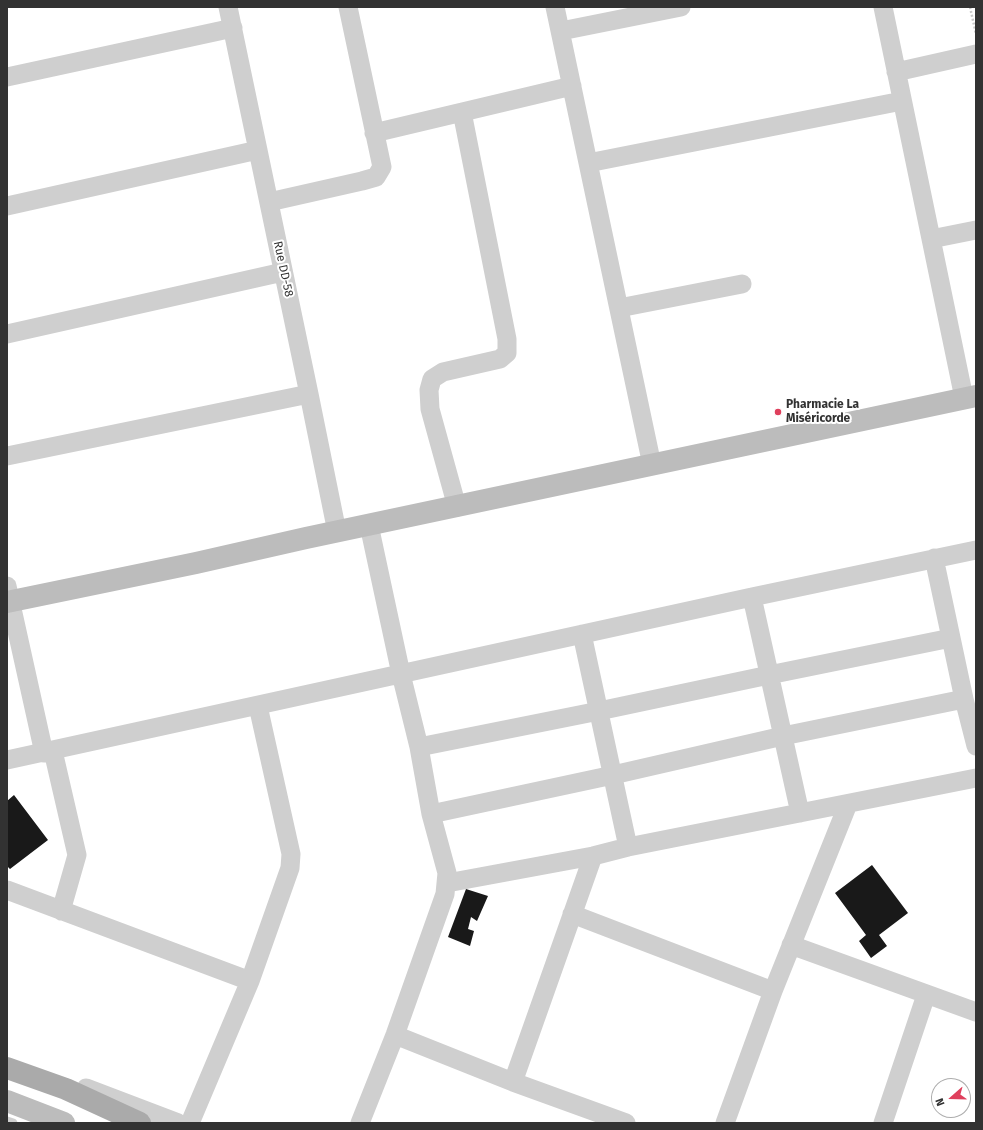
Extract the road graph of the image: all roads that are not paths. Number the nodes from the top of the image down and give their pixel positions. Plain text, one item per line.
1 (228, 7) edge
2 (348, 7) edge
3 (556, 7) edge
4 (681, 7) edge
5 (882, 7) edge
6 (233, 28) junction
7 (561, 31) junction
8 (976, 54) edge
9 (896, 72) junction
10 (7, 77) edge
11 (572, 86) junction
12 (902, 101) junction
13 (462, 112) junction
14 (374, 133) junction
15 (258, 150) junction
16 (588, 163) junction
17 (269, 202) junction
18 (7, 206) edge
19 (976, 230) edge
20 (931, 239) junction
21 (284, 272) junction
22 (742, 284) dead end
23 (619, 308) junction
24 (7, 334) edge
25 (310, 394) junction
26 (970, 397) edge
27 (7, 456) edge
28 (652, 465) junction
29 (457, 507) junction
30 (369, 525) junction
31 (337, 532) junction
32 (976, 550) edge
33 (934, 558) junction
34 (8, 596) edge
35 (752, 597) junction
36 (582, 634) junction
37 (951, 638) junction
38 (401, 674) junction
39 (769, 675) junction
40 (964, 699) junction
41 (258, 706) junction
42 (599, 711) junction
43 (783, 736) junction
44 (419, 746) junction
45 (976, 746) edge
46 (49, 752) junction
47 (7, 760) edge
48 (613, 775) junction
49 (976, 778) edge
50 (848, 804) junction
51 (800, 813) junction
52 (431, 814) junction
53 (628, 847) junction
54 (593, 856) junction
55 (447, 883) junction
56 (7, 890) edge
57 (61, 911) junction
58 (572, 914) junction
59 (791, 945) junction
60 (250, 981) junction
61 (773, 991) junction
62 (926, 995) junction
63 (976, 1012) edge
64 (395, 1035) junction
65 (7, 1058) edge
66 (7, 1068) edge
67 (513, 1082) junction
68 (7, 1101) edge
69 (7, 1121) edge
70 (13, 1123) edge
71 (64, 1123) edge
72 (140, 1123) edge
73 (178, 1123) edge
74 (190, 1123) edge
75 (360, 1123) edge
76 (626, 1123) edge
77 (725, 1123) edge
78 (883, 1123) edge

1 - 6 street, Rue DD-58
2 - 14 street
3 - 7 street
4 - 7 street
5 - 9 street
6 - 10 street
6 - 15 street, Rue DD-58
7 - 11 street
8 - 9 street
9 - 12 street
11 - 13 street
11 - 16 street
12 - 16 street
12 - 20 street
13 - 14 street
13 - 29 street
14 - 17 street
15 - 17 street, Rue DD-58
15 - 18 street
16 - 23 street
17 - 21 street, Rue DD-58
19 - 20 street
20 - 26 street
21 - 24 street
21 - 25 street, Rue DD-58
22 - 23 street
23 - 28 street
25 - 27 street
25 - 31 street, Rue DD-58
26 - 28 street
28 - 29 street
29 - 30 street
30 - 31 street
30 - 38 street
31 - 34 street
32 - 33 street
33 - 35 street
33 - 37 street
34 - 46 street
35 - 36 street
35 - 39 street
36 - 38 street
36 - 42 street
37 - 39 street
37 - 40 street
38 - 41 street
38 - 44 street
39 - 42 street
39 - 43 street
40 - 43 street
40 - 45 street
41 - 46 street
41 - 60 street
42 - 44 street
42 - 48 street
43 - 48 street
43 - 51 street
44 - 52 street
46 - 47 street
46 - 57 street
48 - 52 street
48 - 53 street
49 - 50 street
50 - 51 street
50 - 59 street
51 - 53 street
52 - 55 street
53 - 54 street
54 - 55 street
54 - 58 street
55 - 64 street
56 - 57 street
57 - 60 street
58 - 61 street
58 - 67 street
59 - 61 street
59 - 62 street
60 - 74 street
61 - 77 street
62 - 63 street
62 - 78 street
64 - 67 street
64 - 75 street
65 - 73 street
66 - 72 main road
67 - 76 street
68 - 71 street
69 - 70 lane

